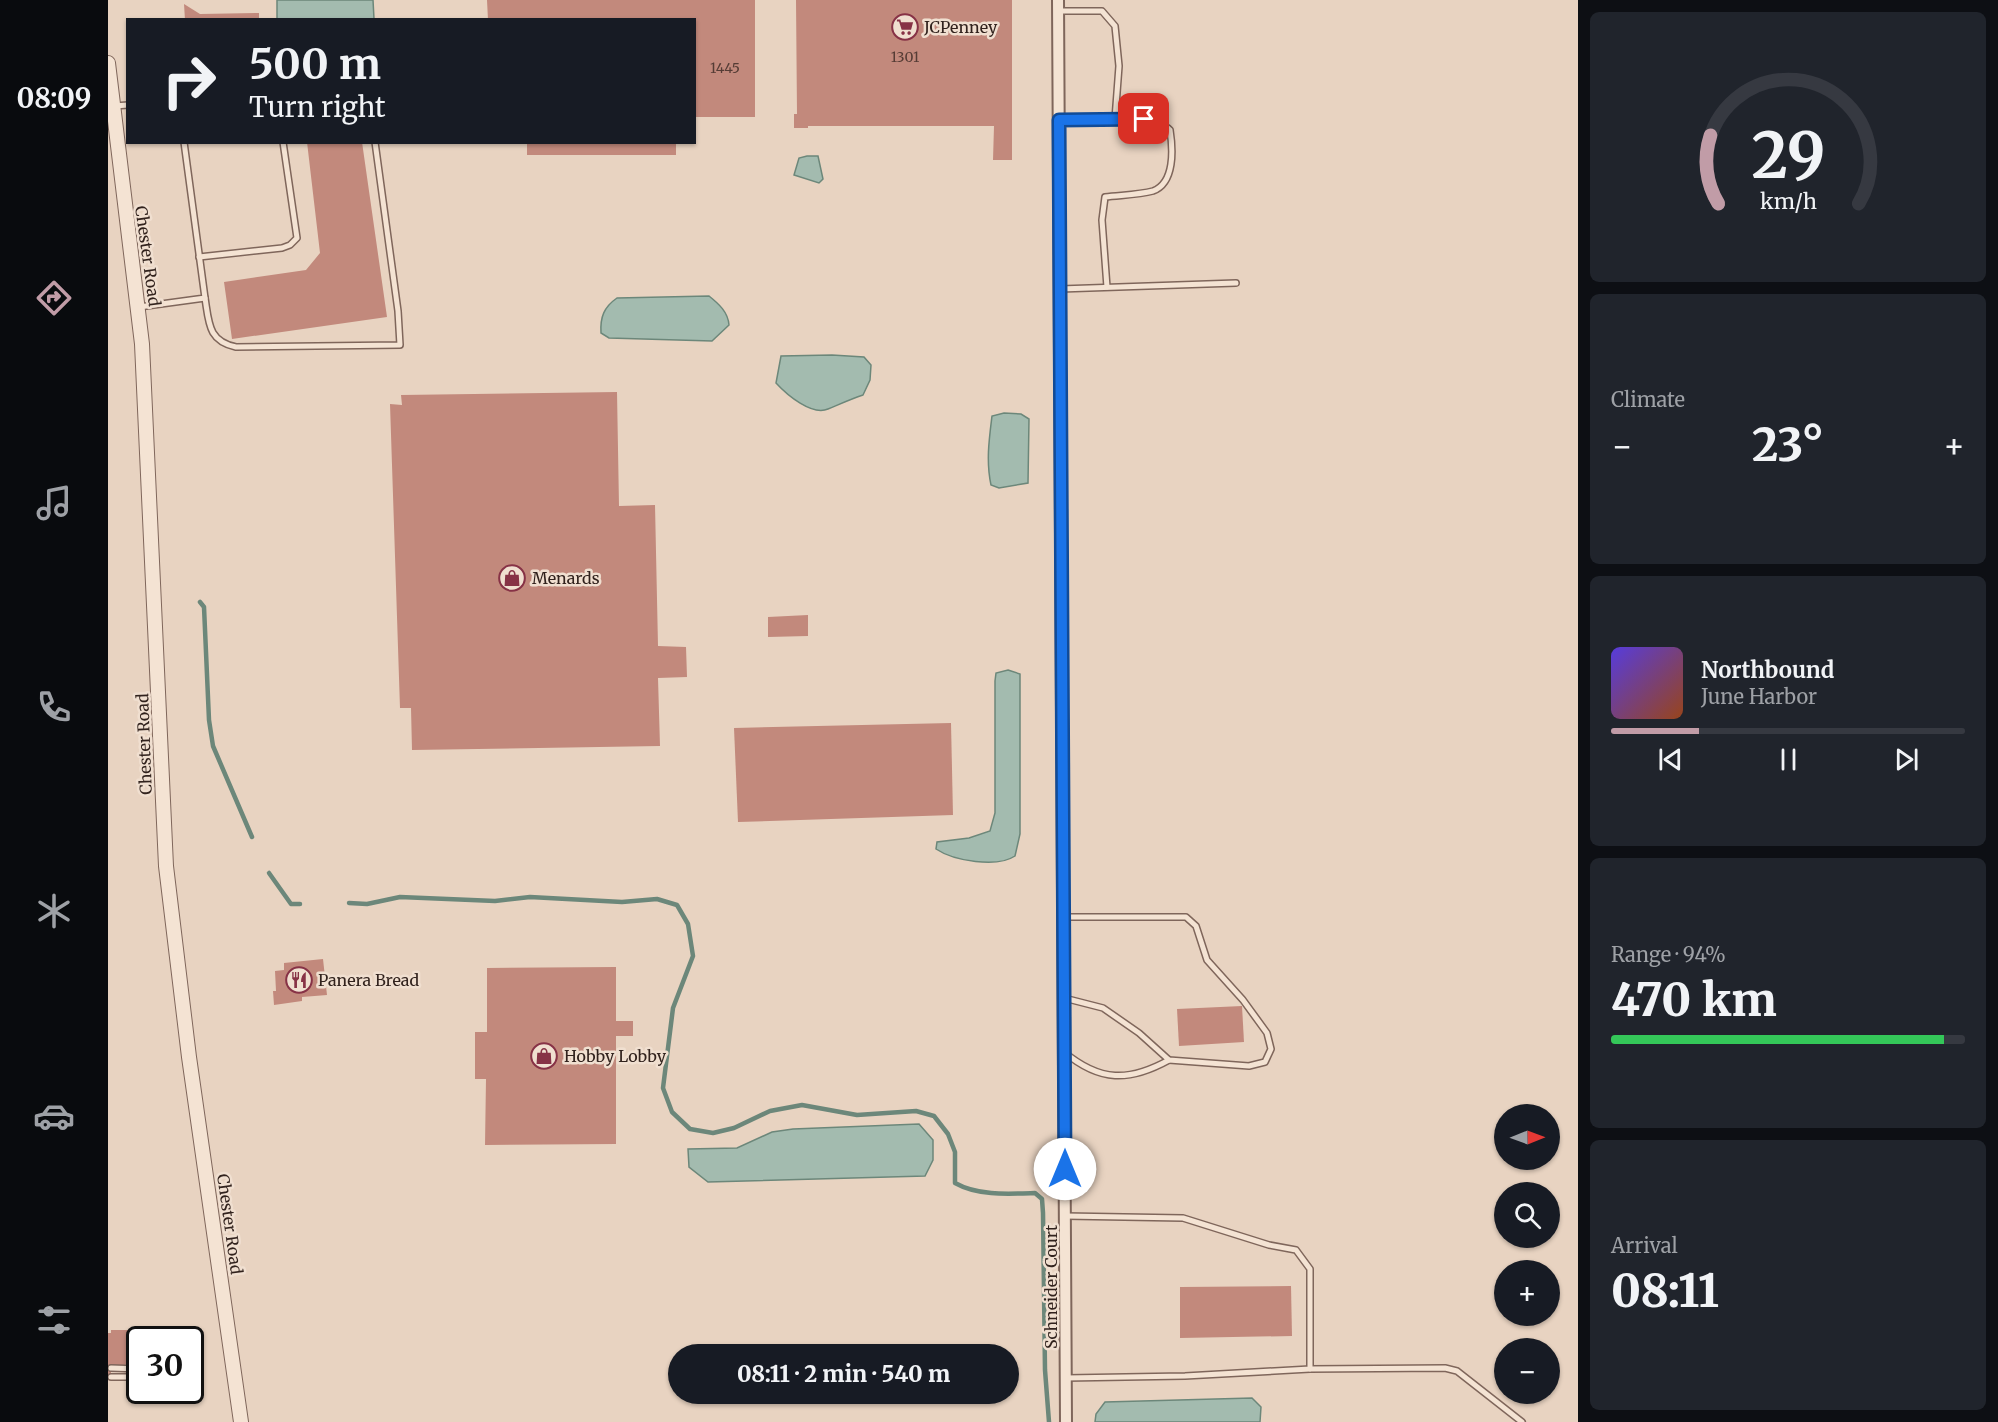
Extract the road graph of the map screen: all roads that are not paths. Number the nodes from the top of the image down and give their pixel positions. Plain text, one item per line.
1 (1058, 5) edge
2 (108, 63) edge
3 (126, 105) edge
4 (113, 106) junction
5 (1115, 119) junction
6 (1059, 120) junction
7 (184, 144) edge
8 (283, 144) edge
9 (375, 144) edge
10 (199, 257) junction
11 (1236, 283) dead end
12 (1107, 287) junction
13 (1060, 289) junction
14 (205, 298) junction
15 (139, 307) junction
16 (1064, 917) junction
17 (1064, 999) junction
18 (1064, 1052) junction
19 (1169, 1060) junction
20 (1065, 1216) junction
21 (111, 1368) dead end
22 (126, 1369) edge
23 (1310, 1369) junction
24 (111, 1377) dead end
25 (126, 1377) edge
26 (1066, 1378) junction
27 (241, 1422) edge
28 (1066, 1422) edge
29 (1522, 1422) edge

1 - 5 lane
1 - 6 street, Schneider Court
2 - 4 street, Chester Road
3 - 4 lane
4 - 15 street, Chester Road
5 - 6 lane
5 - 12 lane
6 - 13 street, Schneider Court
7 - 10 lane
8 - 10 lane
9 - 14 lane
10 - 14 lane
11 - 12 lane
12 - 13 lane
13 - 16 street, Schneider Court
14 - 15 lane
15 - 27 street, Chester Road
16 - 17 street, Schneider Court
16 - 19 lane
17 - 18 street, Schneider Court
17 - 19 lane
18 - 19 lane
18 - 20 street, Schneider Court
20 - 23 lane
20 - 26 street, Schneider Court
21 - 22 lane
23 - 26 lane
23 - 29 lane
24 - 25 lane
26 - 28 street, Schneider Court

